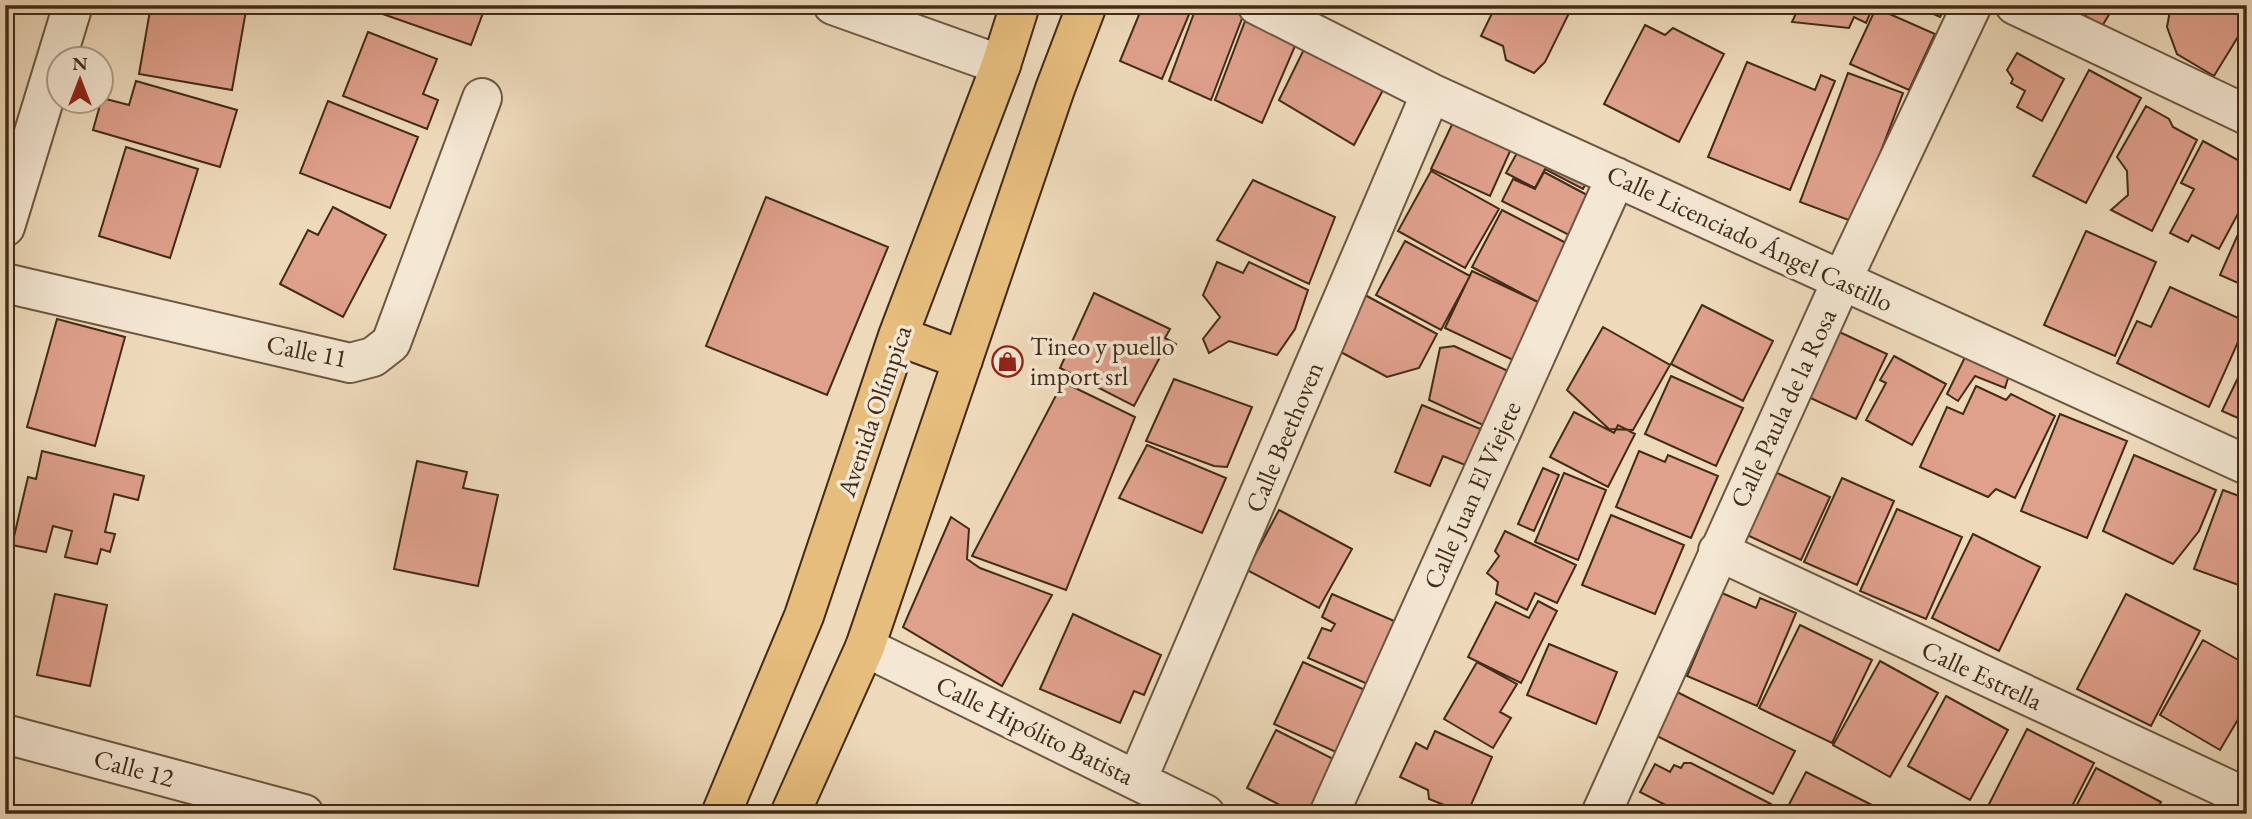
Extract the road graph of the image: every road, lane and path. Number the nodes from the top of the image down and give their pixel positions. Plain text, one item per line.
1 (73, 5) edge
2 (833, 5) edge
3 (1020, 5) edge
4 (1087, 5) edge
5 (1257, 5) edge
6 (1972, 5) edge
7 (2015, 5) edge
8 (1001, 65) junction
9 (1431, 93) junction
10 (482, 98) dead end
11 (2247, 116) edge
12 (1616, 177) junction
13 (5, 227) edge
14 (1842, 280) junction
15 (5, 283) edge
16 (898, 336) junction
17 (963, 360) junction
18 (2247, 465) edge
19 (1718, 551) junction
20 (865, 647) junction
21 (5, 734) edge
22 (1137, 780) junction
23 (2247, 798) edge
24 (304, 814) edge
25 (721, 814) edge
26 (790, 814) edge
27 (1205, 814) edge
28 (1328, 814) edge
29 (1601, 814) edge

1 - 13 street
2 - 8 street
3 - 8 main road, Avenida Olímpica
4 - 17 main road
5 - 9 street, Calle Licenciado Ángel Castillo
6 - 14 street, Calle Paula de la Rosa
7 - 11 street
8 - 16 main road, Avenida Olímpica
9 - 12 street, Calle Licenciado Ángel Castillo
9 - 22 street, Calle Beethoven
10 - 15 street, Calle 11
12 - 14 street, Calle Licenciado Ángel Castillo
12 - 28 street, Calle Juan El Viejete
14 - 18 street, Calle Licenciado Ángel Castillo
14 - 19 street, Calle Paula de la Rosa
16 - 17 main road
16 - 25 main road, Avenida Olímpica
17 - 20 main road
19 - 23 street, Calle Estrella
19 - 29 street, Calle Paula de la Rosa
20 - 22 street, Calle Hipólito Batista
20 - 26 main road
21 - 24 street, Calle 12
22 - 27 street, Calle Hipólito Batista

